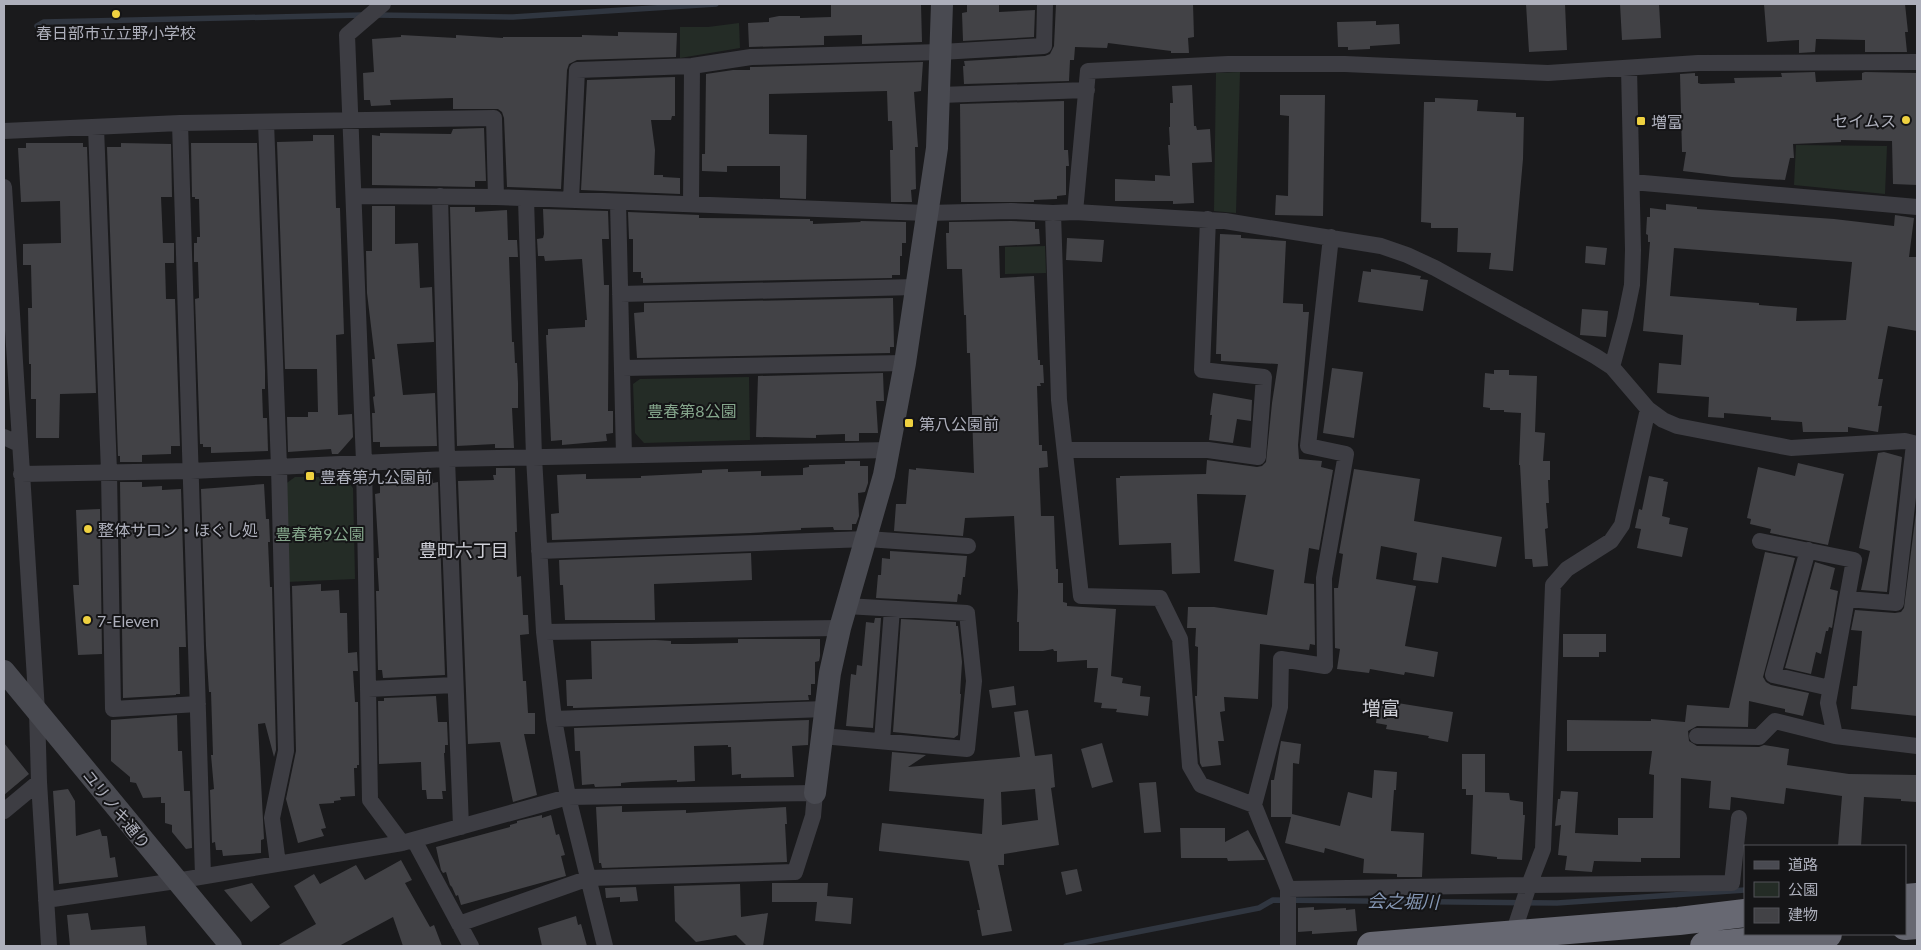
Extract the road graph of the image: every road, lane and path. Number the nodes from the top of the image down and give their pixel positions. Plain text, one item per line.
1 (383, 4) edge
2 (942, 4) edge
3 (1045, 4) edge
4 (941, 52) junction
5 (1917, 62) edge
6 (692, 66) junction
7 (1629, 68) junction
8 (1086, 90) junction
9 (940, 95) junction
10 (350, 120) junction
11 (266, 122) junction
12 (180, 123) junction
13 (96, 127) junction
14 (4, 131) edge
15 (1632, 182) junction
16 (4, 187) edge
17 (354, 196) junction
18 (440, 196) junction
19 (496, 197) junction
20 (526, 199) junction
21 (571, 200) junction
22 (618, 202) junction
23 (691, 204) junction
24 (1917, 207) edge
25 (1075, 212) junction
26 (927, 213) junction
27 (1054, 214) junction
28 (1208, 219) junction
29 (1331, 237) junction
30 (916, 287) junction
31 (620, 294) junction
32 (905, 363) junction
33 (1612, 367) junction
34 (622, 368) junction
35 (1648, 409) junction
36 (4, 437) edge
37 (19, 444) junction
38 (1916, 444) edge
39 (890, 450) junction
40 (1065, 450) junction
41 (624, 455) junction
42 (534, 457) junction
43 (447, 459) junction
44 (364, 462) junction
45 (279, 466) junction
46 (191, 471) junction
47 (109, 472) junction
48 (21, 474) junction
49 (867, 539) junction
50 (1760, 540) dead end
51 (968, 546) dead end
52 (1808, 550) junction
53 (540, 551) junction
54 (1847, 599) junction
55 (846, 606) junction
56 (892, 609) junction
57 (840, 628) junction
58 (544, 632) junction
59 (4, 671) edge
60 (455, 685) junction
61 (1830, 688) junction
62 (368, 689) junction
63 (198, 704) junction
64 (825, 709) junction
65 (37, 712) junction
66 (554, 719) junction
67 (822, 736) junction
68 (1697, 736) dead end
69 (1835, 736) junction
70 (882, 741) junction
71 (1917, 746) edge
72 (39, 782) junction
73 (815, 793) junction
74 (568, 797) junction
75 (1254, 805) junction
76 (4, 811) edge
77 (1740, 818) dead end
78 (461, 827) junction
79 (408, 841) junction
80 (278, 864) junction
81 (203, 876) junction
82 (589, 878) junction
83 (176, 881) junction
84 (1529, 885) junction
85 (1288, 890) junction
86 (46, 900) junction
87 (1744, 914) edge
88 (459, 924) junction
89 (1513, 934) junction
90 (1818, 935) edge
91 (49, 946) edge
92 (232, 946) edge
93 (471, 946) edge
94 (605, 946) edge
95 (1288, 946) edge
96 (1371, 946) edge
97 (1704, 946) edge

1 - 10 street
2 - 4 street
3 - 4 street
4 - 6 street
4 - 9 street
5 - 7 street
6 - 21 street
6 - 23 street
7 - 8 street
7 - 15 street
8 - 9 street
8 - 25 street
9 - 26 street
10 - 11 street
10 - 17 street
10 - 19 street
11 - 12 street
11 - 45 street
12 - 13 street
12 - 46 street
13 - 14 street
13 - 47 street
15 - 24 street
15 - 33 street
16 - 37 street
17 - 18 street
17 - 44 street
18 - 19 street
18 - 43 street
19 - 20 street
20 - 21 street
20 - 42 street
21 - 22 street
22 - 23 street
22 - 31 street
23 - 26 street
25 - 27 street
25 - 28 street
26 - 27 street
26 - 30 street
27 - 40 street
28 - 29 street
28 - 40 street
29 - 33 street
29 - 75 street
30 - 31 street
30 - 32 street
31 - 34 street
32 - 34 street
32 - 39 street
33 - 35 street
34 - 41 street
35 - 38 street
35 - 84 street
36 - 37 street
37 - 48 street
38 - 54 street
39 - 41 street
39 - 49 street
40 - 75 street
41 - 42 street
42 - 43 street
42 - 53 street
43 - 44 street
43 - 60 street
44 - 45 street
44 - 62 street
45 - 46 street
45 - 80 street
46 - 47 street
46 - 63 street
47 - 48 street
47 - 63 street
48 - 65 street
49 - 51 street
49 - 53 street
49 - 55 street
50 - 52 street
52 - 54 street
52 - 61 street
53 - 58 street
54 - 61 street
55 - 56 street
55 - 57 street
56 - 70 street
56 - 70 street
57 - 58 street
57 - 64 street
58 - 66 street
59 - 65 street, ユリノキ通り
60 - 62 street
60 - 78 street
61 - 69 street
62 - 79 street
63 - 81 street
64 - 66 street
64 - 67 street
65 - 72 street
65 - 83 street, ユリノキ通り
66 - 74 street
67 - 70 street
67 - 73 street
68 - 69 street
69 - 71 street
72 - 76 street
72 - 86 street
73 - 74 street
73 - 82 street
74 - 78 street
74 - 82 street
75 - 85 street
77 - 84 street
78 - 79 street
79 - 80 street
79 - 88 street
80 - 81 street
81 - 83 street
82 - 88 street
82 - 94 street
83 - 86 street
83 - 92 street, ユリノキ通り
84 - 85 street
84 - 89 street
85 - 95 street
86 - 91 street
87 - 89 highway
88 - 93 street
89 - 96 highway
90 - 97 highway

